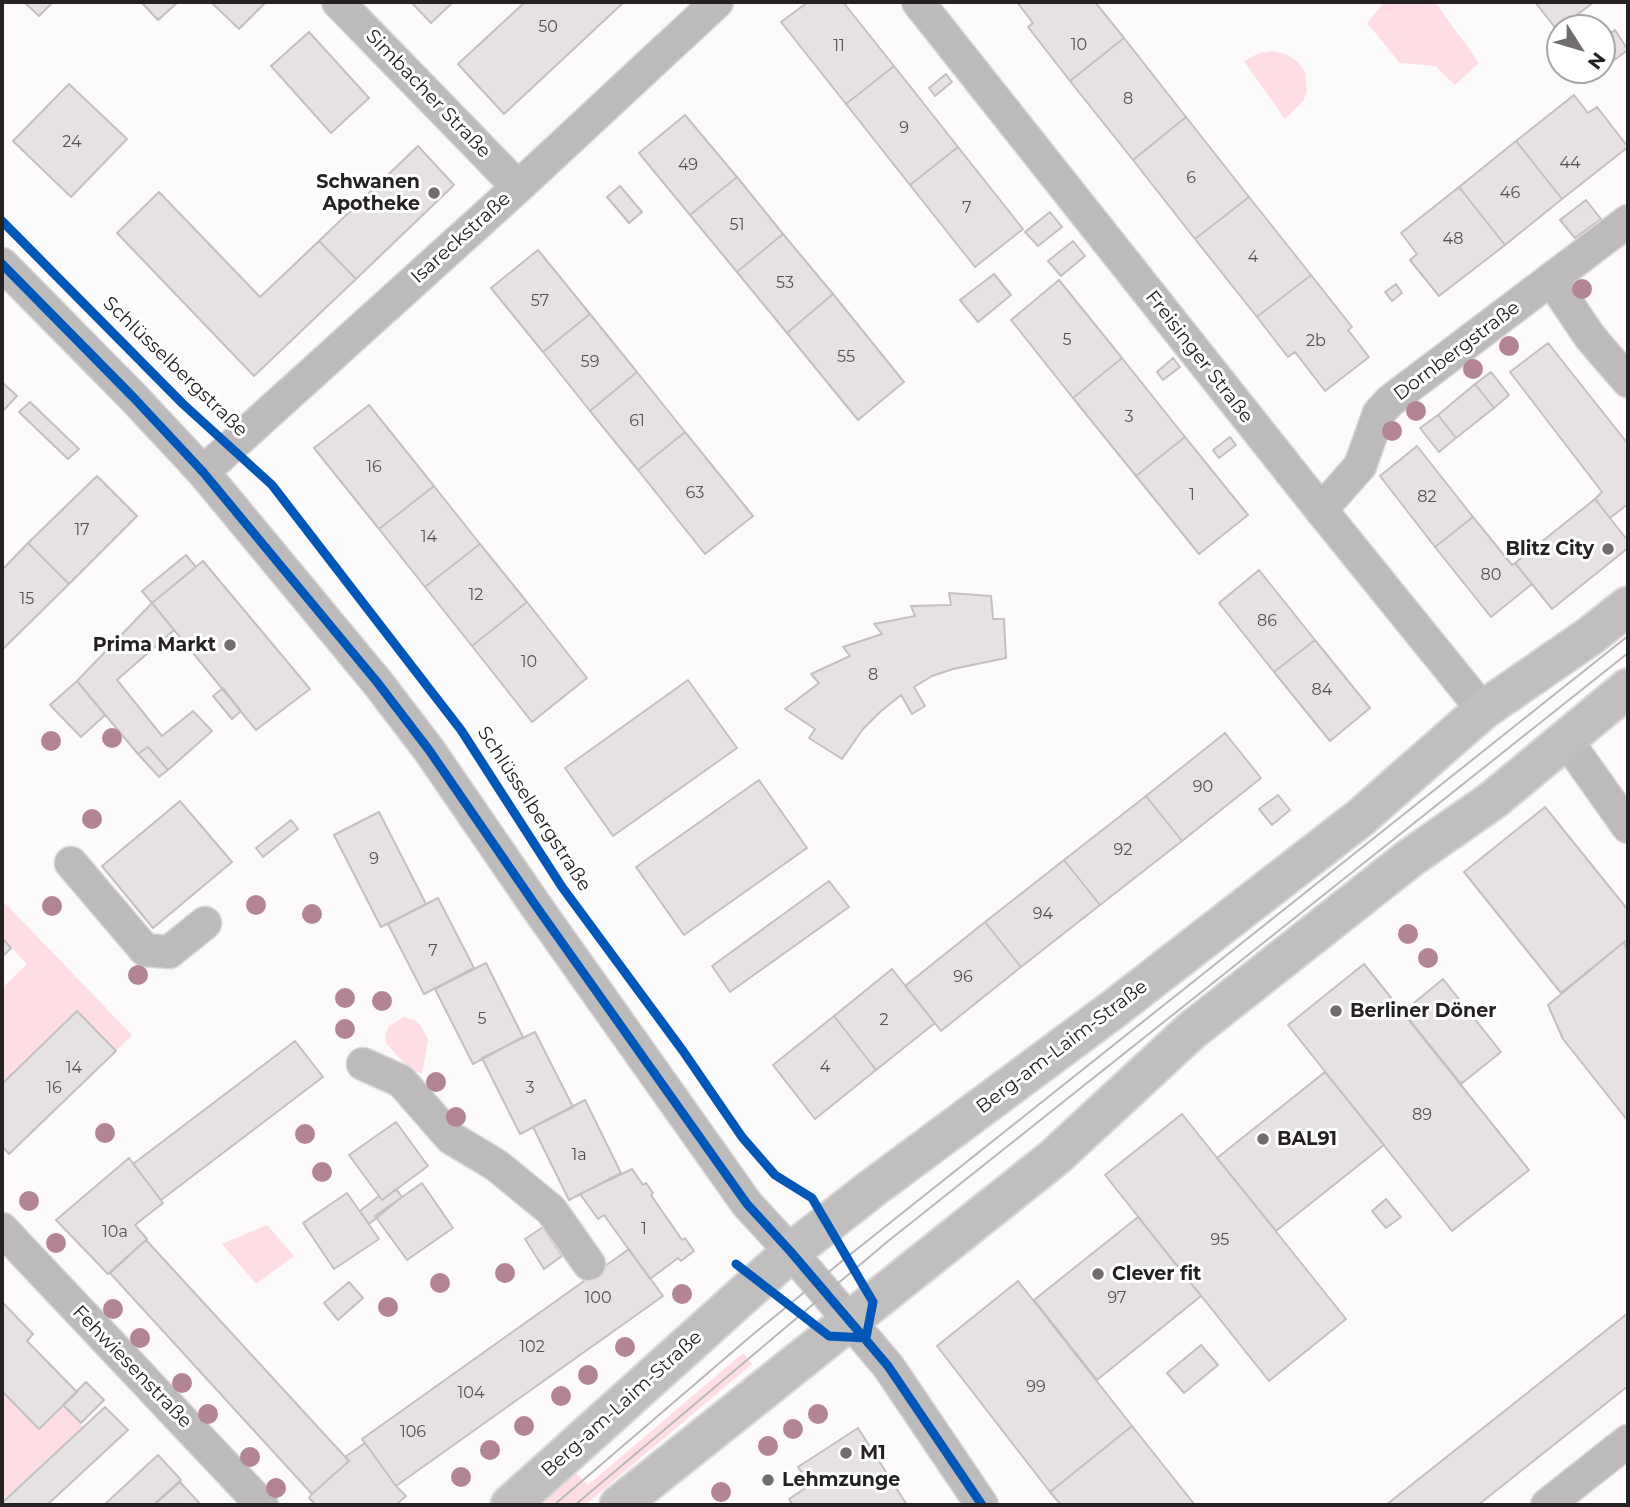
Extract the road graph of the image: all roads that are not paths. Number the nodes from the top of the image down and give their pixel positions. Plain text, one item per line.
1 (338, 2) edge
2 (717, 2) edge
3 (918, 2) edge
4 (518, 187) junction
5 (1628, 221) edge
6 (2, 264) edge
7 (1551, 279) junction
8 (1628, 381) edge
9 (203, 472) junction
10 (1321, 510) junction
11 (1628, 606) edge
12 (1628, 688) edge
13 (1483, 710) junction
14 (1567, 741) junction
15 (1628, 827) edge
16 (71, 863) dead end
17 (205, 923) dead end
18 (363, 1063) dead end
19 (2, 1229) edge
20 (791, 1252) junction
21 (589, 1264) dead end
22 (850, 1320) junction
23 (1628, 1441) edge
24 (262, 1505) edge
25 (510, 1505) edge
26 (620, 1505) edge
27 (982, 1505) edge
28 (1547, 1505) edge

1 - 4 street, Simbacher Straße
2 - 4 street, Isareckstraße
3 - 10 street, Freisinger Straße
4 - 9 street, Isareckstraße
5 - 7 street, Dornbergstraße
6 - 9 street
7 - 8 street
7 - 10 street, Dornbergstraße
9 - 20 street
10 - 13 street, Freisinger Straße
11 - 13 main road, Berg-am-Laim-Straße
12 - 14 main road
13 - 20 main road, Berg-am-Laim-Straße
14 - 15 street
14 - 22 main road
16 - 17 street
18 - 21 street
19 - 24 street, Fehwiesenstraße
20 - 22 street
20 - 25 main road, Berg-am-Laim-Straße
22 - 26 main road
22 - 27 street
23 - 28 street

